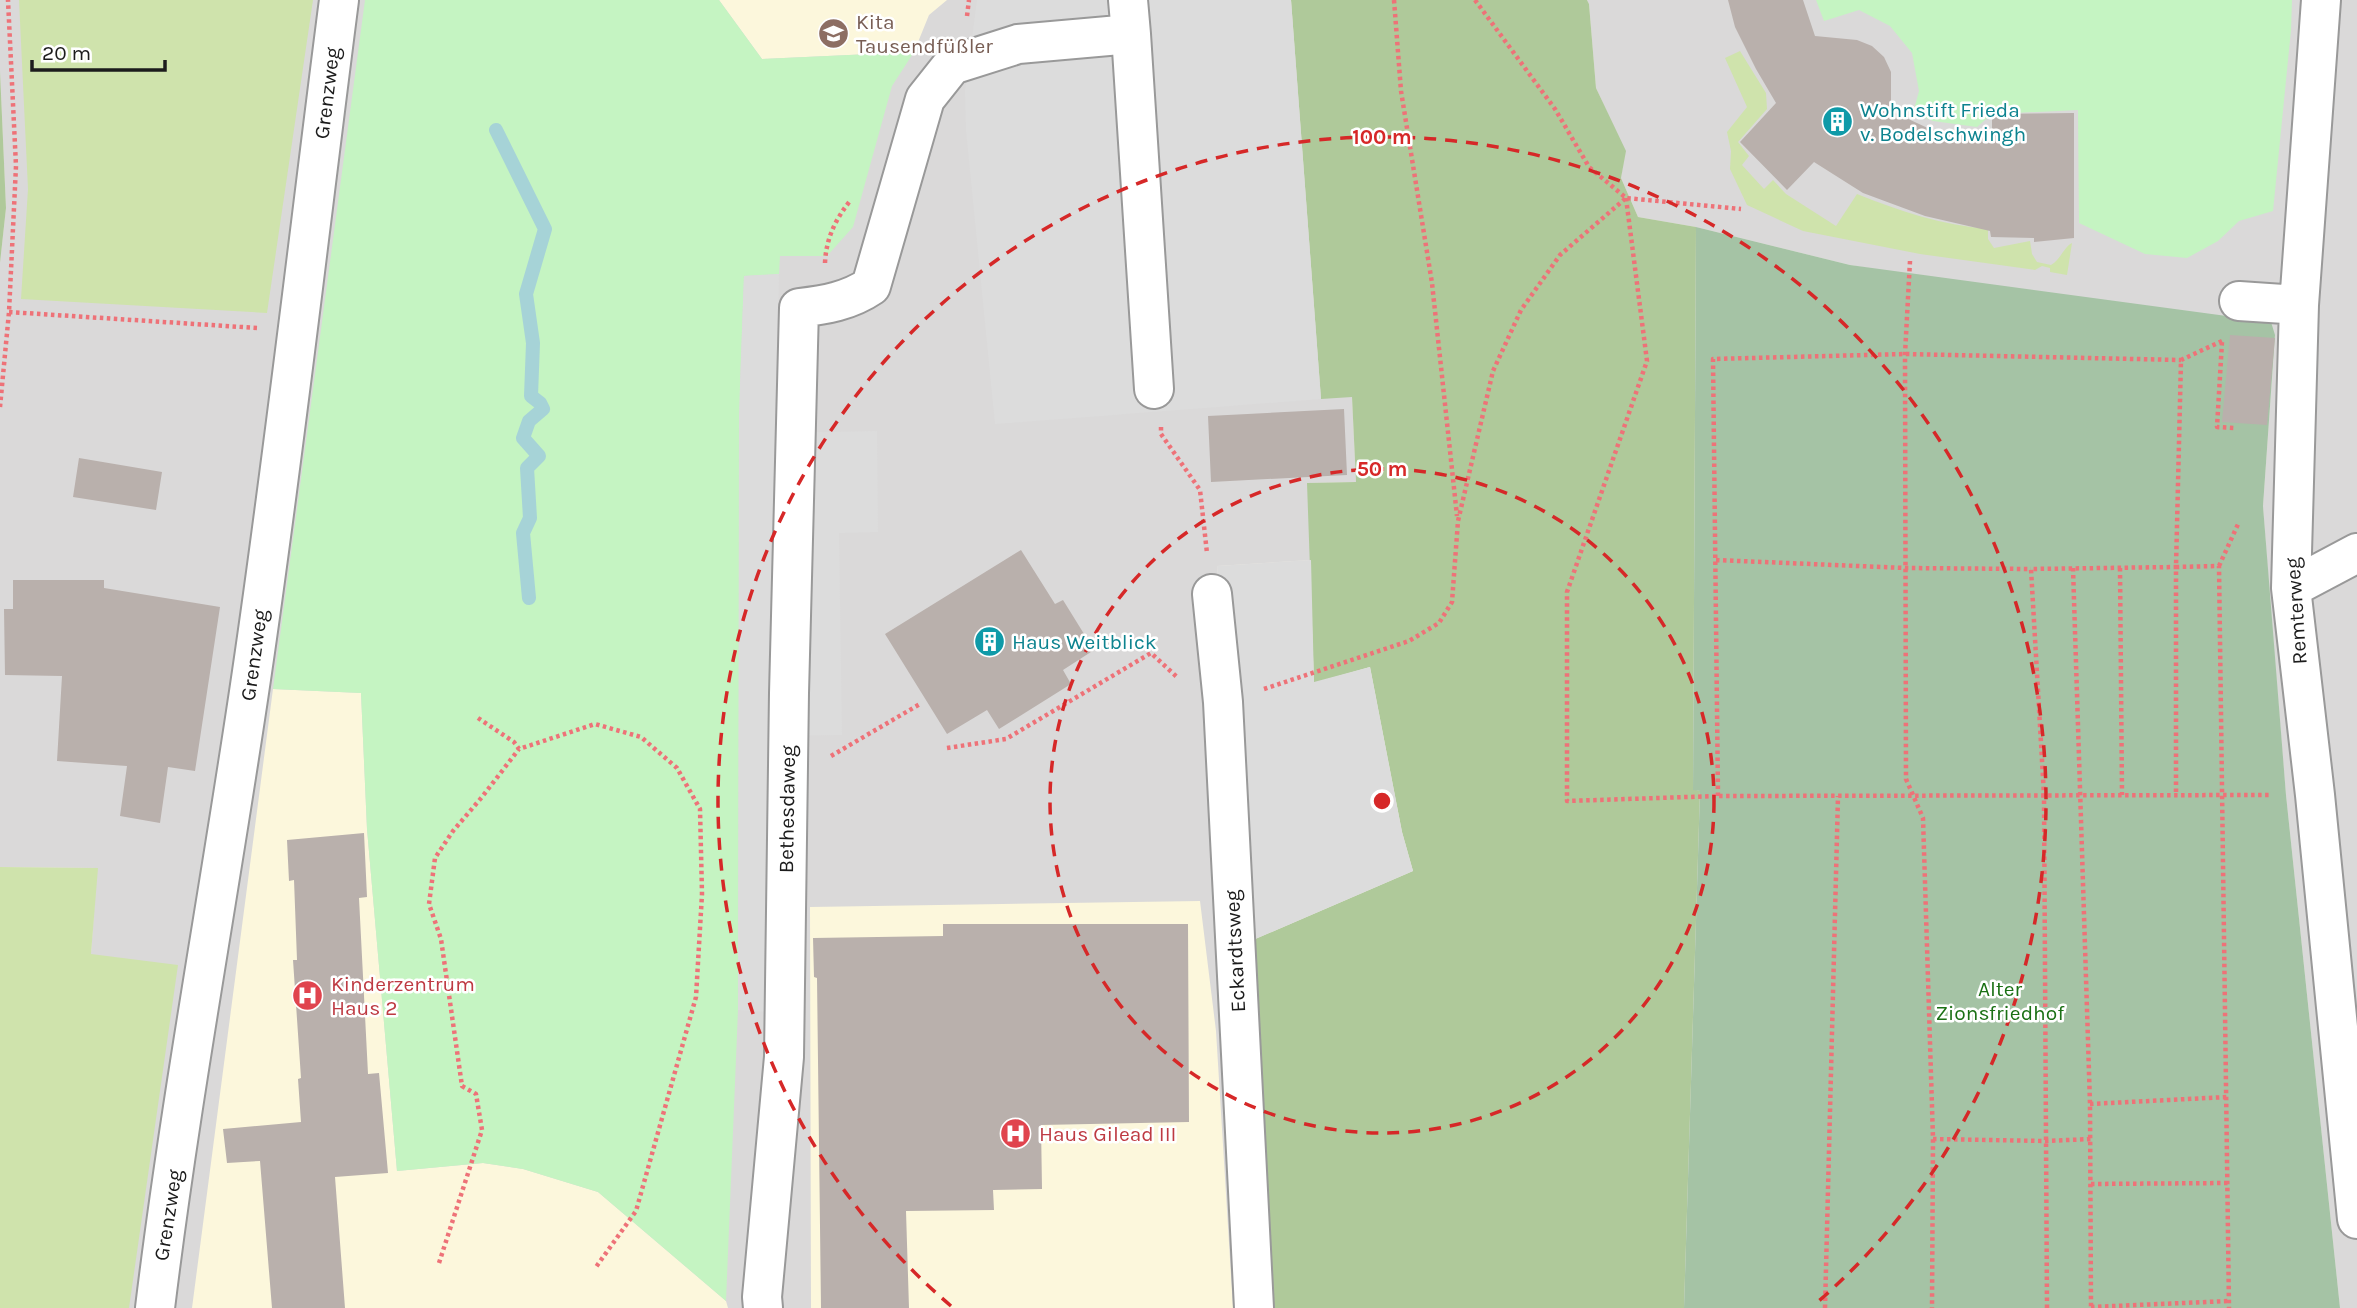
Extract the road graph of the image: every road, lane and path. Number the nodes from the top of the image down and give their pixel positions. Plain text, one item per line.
1 (8, 0) edge
2 (339, 0) edge
3 (1394, 0) edge
4 (1475, 0) edge
5 (2321, 0) edge
6 (1129, 17) edge
7 (853, 196) dead end
8 (1626, 198) junction
9 (1741, 209) dead end
10 (1910, 261) dead end
11 (825, 274) dead end
12 (2239, 301) joint
13 (2299, 305) junction
14 (9, 312) junction
15 (296, 330) junction
16 (2222, 342) junction
17 (1905, 354) junction
18 (2180, 360) junction
19 (1154, 389) joint
20 (0, 407) edge
21 (2234, 428) dead end
22 (1458, 520) junction
23 (2239, 522) dead end
24 (2357, 553) edge
25 (1716, 560) junction
26 (2219, 566) junction
27 (2176, 567) junction
28 (1905, 568) junction
29 (2073, 568) junction
30 (2120, 568) junction
31 (2031, 569) junction
32 (2291, 588) junction
33 (1212, 594) joint
34 (1223, 702) junction
35 (920, 704) dead end
36 (478, 718) dead end
37 (947, 748) dead end
38 (519, 749) junction
39 (788, 782) junction
40 (2044, 795) junction
41 (2122, 795) junction
42 (2176, 795) junction
43 (2224, 795) junction
44 (1718, 796) junction
45 (1838, 796) junction
46 (1912, 796) junction
47 (2081, 796) junction
48 (2227, 1097) junction
49 (2090, 1104) junction
50 (1933, 1139) junction
51 (2091, 1139) junction
52 (2045, 1141) junction
53 (2228, 1183) junction
54 (2091, 1184) junction
55 (2357, 1219) edge
56 (439, 1263) dead end
57 (596, 1267) dead end
58 (2229, 1301) junction
59 (2091, 1307) edge
60 (155, 1308) edge
61 (763, 1308) edge
62 (1254, 1308) edge
63 (1825, 1308) edge
64 (1932, 1308) edge
65 (2047, 1308) edge
66 (2229, 1308) edge

1 - 14 path
2 - 15 street, Grenzweg
3 - 22 path
4 - 8 path
5 - 13 street, Remterweg
6 - 19 street
6 - 39 street, Bethesdaweg
7 - 11 path
8 - 9 path
8 - 22 path
8 - 44 path
10 - 17 path
12 - 13 street
12 - 16 path
13 - 32 street, Remterweg
14 - 15 path
14 - 20 path
15 - 60 street, Grenzweg
16 - 18 path
16 - 21 path
17 - 18 path
17 - 25 path
17 - 28 path
18 - 27 path
19 - 33 path
22 - 34 path
23 - 26 path
24 - 32 street
25 - 28 path
25 - 44 path
26 - 27 path
26 - 43 path
27 - 30 path
27 - 42 path
28 - 31 path
28 - 46 path
29 - 30 path
29 - 31 path
29 - 47 path
30 - 41 path
31 - 40 path
32 - 55 street, Remterweg
33 - 34 street, Eckardtsweg
34 - 37 path
34 - 62 street, Eckardtsweg
35 - 39 path
36 - 38 path
38 - 56 path
38 - 57 path
39 - 61 street, Bethesdaweg
40 - 46 path
40 - 47 path
40 - 52 path
41 - 42 path
41 - 47 path
42 - 43 path
43 - 48 path
44 - 45 path
45 - 46 path
45 - 63 path
46 - 50 path
47 - 49 path
48 - 49 path
48 - 53 path
49 - 51 path
50 - 52 path
50 - 64 path
51 - 52 path
51 - 54 path
52 - 65 path
53 - 54 path
53 - 58 path
54 - 59 path
58 - 59 path
58 - 66 path

